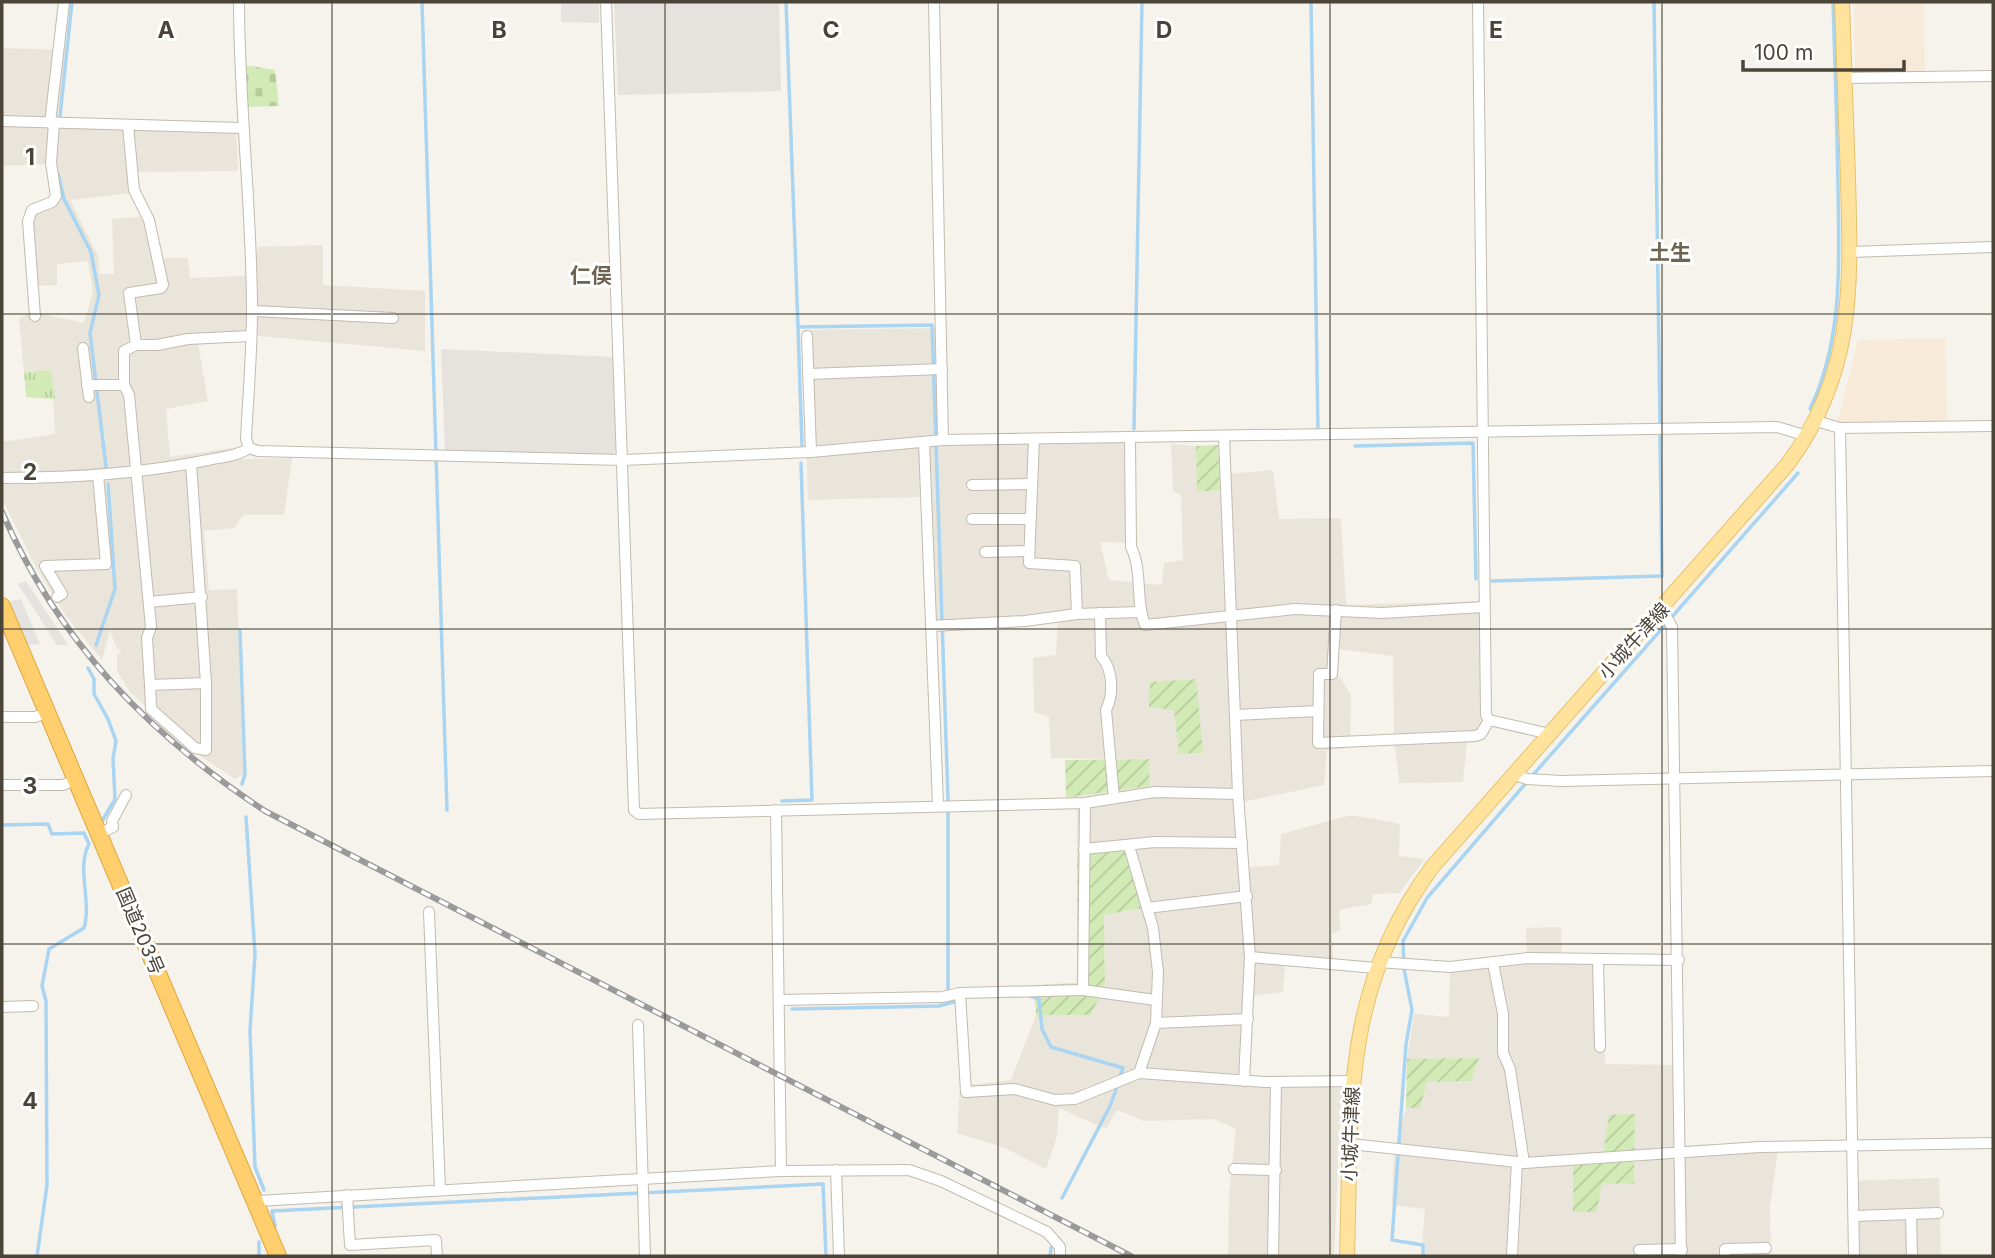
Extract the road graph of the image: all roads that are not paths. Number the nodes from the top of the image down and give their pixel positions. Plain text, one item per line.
1 (64, 2) edge
2 (239, 2) edge
3 (606, 2) edge
4 (934, 2) edge
5 (1478, 2) edge
6 (1842, 2) edge
7 (1993, 76) edge
8 (1845, 78) junction
9 (2, 121) edge
10 (52, 123) junction
11 (128, 125) junction
12 (242, 128) junction
13 (1993, 247) edge
14 (1850, 252) junction
15 (252, 311) junction
16 (35, 316) dead end
17 (393, 318) dead end
18 (251, 336) junction
19 (807, 336) dead end
20 (136, 345) junction
21 (83, 348) dead end
22 (942, 369) junction
23 (808, 374) junction
24 (87, 385) junction
25 (124, 385) junction
26 (89, 397) dead end
27 (1816, 421) junction
28 (1993, 426) edge
29 (1840, 428) junction
30 (1482, 434) junction
31 (1807, 436) junction
32 (1224, 437) junction
33 (1130, 438) junction
34 (1034, 439) junction
35 (943, 440) junction
36 (924, 443) junction
37 (249, 448) junction
38 (811, 452) junction
39 (623, 460) junction
40 (191, 463) junction
41 (138, 471) junction
42 (98, 475) junction
43 (2, 478) edge
44 (1032, 484) junction
45 (972, 485) dead end
46 (972, 519) dead end
47 (1030, 519) junction
48 (1029, 551) junction
49 (985, 552) dead end
50 (57, 597) dead end
51 (202, 597) junction
52 (149, 602) junction
53 (2, 606) edge
54 (1484, 607) junction
55 (1336, 610) junction
56 (1140, 612) junction
57 (1100, 613) junction
58 (1077, 614) junction
59 (1230, 615) junction
60 (1666, 616) junction
61 (931, 626) junction
62 (8, 633) edge
63 (206, 682) junction
64 (150, 685) junction
65 (1318, 711) junction
66 (47, 713) junction
67 (1235, 715) junction
68 (2, 717) edge
69 (1489, 720) junction
70 (1550, 734) junction
71 (1993, 771) edge
72 (1846, 774) junction
73 (1526, 778) junction
74 (1675, 778) junction
75 (75, 780) junction
76 (2, 785) edge
77 (1238, 794) junction
78 (126, 795) dead end
79 (1114, 798) junction
80 (1085, 803) junction
81 (938, 805) junction
82 (776, 810) junction
83 (99, 834) junction
84 (1242, 843) junction
85 (1129, 846) junction
86 (1084, 849) junction
87 (1247, 896) junction
88 (1147, 908) junction
89 (429, 912) dead end
90 (1250, 957) junction
91 (1598, 959) junction
92 (1679, 960) junction
93 (1493, 963) junction
94 (1377, 965) junction
95 (1083, 990) junction
96 (960, 993) junction
97 (779, 1000) junction
98 (1155, 1000) junction
99 (33, 1006) dead end
100 (2, 1007) edge
101 (1248, 1019) junction
102 (1156, 1023) junction
103 (638, 1025) dead end
104 (1600, 1047) dead end
105 (1139, 1073) junction
106 (1244, 1081) junction
107 (1353, 1081) junction
108 (1276, 1082) junction
109 (1993, 1143) edge
110 (1351, 1144) junction
111 (1853, 1144) junction
112 (1681, 1152) junction
113 (1521, 1162) junction
114 (1234, 1169) dead end
115 (836, 1170) junction
116 (1276, 1170) junction
117 (782, 1171) junction
118 (642, 1178) junction
119 (440, 1190) junction
120 (347, 1195) junction
121 (257, 1201) junction
122 (1938, 1213) dead end
123 (1911, 1214) junction
124 (1855, 1216) junction
125 (375, 1244) junction
126 (1766, 1248) dead end
127 (1639, 1250) dead end
128 (1681, 1253) edge
129 (278, 1256) edge
130 (376, 1256) edge
131 (437, 1256) edge
132 (645, 1256) edge
133 (839, 1256) edge
134 (1060, 1256) edge
135 (1273, 1256) edge
136 (1347, 1256) edge
137 (1512, 1256) edge
138 (1725, 1256) edge
139 (1854, 1256) edge
140 (1912, 1256) edge

1 - 10 street
2 - 12 street
3 - 39 street
4 - 22 street
5 - 30 street
6 - 8 main road, 小城牛津線
7 - 8 street
8 - 14 main road, 小城牛津線
9 - 10 street
10 - 11 street
10 - 16 street
11 - 12 street
11 - 20 street
12 - 15 street
13 - 14 street
14 - 27 main road, 小城牛津線
15 - 17 street
15 - 18 street
18 - 20 street
18 - 37 street
19 - 23 street
20 - 25 street
21 - 24 street
22 - 23 street
22 - 35 street
23 - 38 street
24 - 25 street
24 - 26 street
25 - 41 street
27 - 29 street
27 - 31 main road, 小城牛津線
28 - 29 street
29 - 72 street
30 - 31 street
30 - 32 street
30 - 54 street
31 - 60 main road, 小城牛津線
32 - 33 street
32 - 59 street
33 - 34 street
33 - 56 street
34 - 35 street
34 - 44 street
35 - 36 street
36 - 38 street
36 - 61 street
37 - 39 street
37 - 40 street
38 - 39 street
39 - 82 street
40 - 41 street
40 - 51 street
41 - 42 street
41 - 52 street
42 - 43 street
42 - 50 street
44 - 45 street
44 - 47 street
46 - 47 street
47 - 48 street
48 - 49 street
48 - 58 street
51 - 52 street
51 - 63 street
52 - 64 street
53 - 62 highway, 国道203号
54 - 55 street
54 - 69 street
55 - 59 street
55 - 65 street
56 - 57 street
56 - 59 street
57 - 58 street
57 - 79 street
58 - 61 street
59 - 67 street
60 - 70 main road, 小城牛津線
60 - 74 street
61 - 81 street
62 - 66 highway, 国道203号
63 - 64 street
63 - 64 street
65 - 67 street
65 - 69 street
66 - 68 street
66 - 75 highway, 国道203号
67 - 77 street
69 - 70 street
70 - 73 main road, 小城牛津線
71 - 72 street
72 - 74 street
72 - 111 street
73 - 74 street
73 - 94 main road, 小城牛津線
74 - 92 street
75 - 76 street
75 - 83 highway, 国道203号
77 - 79 street
77 - 84 street
78 - 83 street
79 - 80 street
80 - 81 street
80 - 86 street
81 - 82 street
82 - 97 street
83 - 121 highway, 国道203号
84 - 85 street
84 - 87 street
85 - 86 street
85 - 88 street
86 - 95 street
87 - 88 street
87 - 90 street
88 - 98 street
89 - 119 street
90 - 94 street
90 - 101 street
91 - 92 street
91 - 93 street
91 - 104 street
92 - 112 street
93 - 94 street
93 - 113 street
94 - 107 main road, 小城牛津線
95 - 96 street
95 - 98 street
96 - 97 street
96 - 105 street
97 - 117 street
98 - 102 street
99 - 100 street
101 - 102 street
101 - 106 street
102 - 105 street
103 - 118 street
105 - 106 street
106 - 108 street
107 - 108 street
107 - 110 main road, 小城牛津線
108 - 116 street
109 - 111 street
110 - 113 street
110 - 136 main road, 小城牛津線
111 - 112 street
111 - 124 street
112 - 113 street
112 - 128 street
113 - 137 street
114 - 116 street
115 - 117 street
115 - 133 street
115 - 134 street
116 - 135 street
117 - 118 street
118 - 119 street
118 - 132 street
119 - 120 street
120 - 121 street
120 - 125 street
121 - 129 highway, 国道203号
122 - 123 street
123 - 124 street
123 - 140 street
124 - 139 street
125 - 130 street
125 - 131 street
126 - 138 street
127 - 128 street

